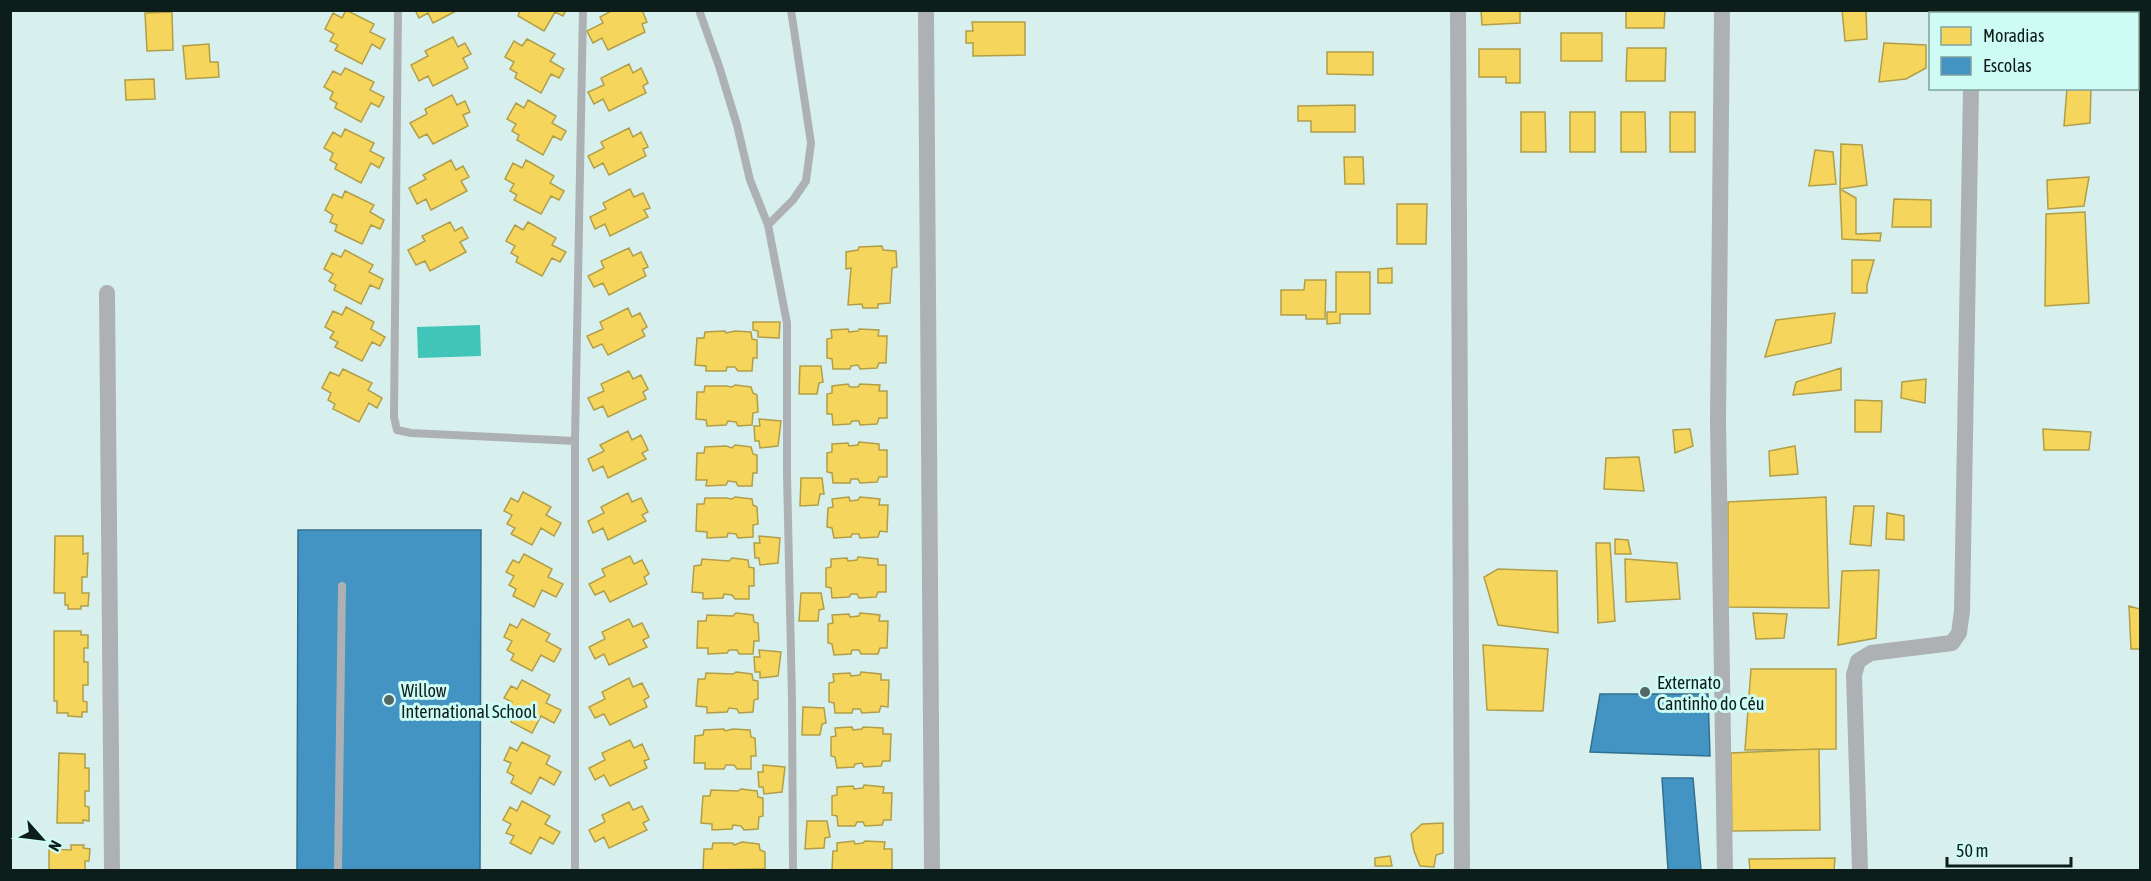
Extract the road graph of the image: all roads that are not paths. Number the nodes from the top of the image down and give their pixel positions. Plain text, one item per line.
1 (398, 10) edge
2 (583, 10) edge
3 (699, 10) edge
4 (791, 10) edge
5 (926, 10) edge
6 (1458, 10) edge
7 (1722, 10) edge
8 (1971, 90) edge
9 (768, 225) junction
10 (107, 293) dead end
11 (575, 441) junction
12 (342, 586) dead end
13 (112, 870) edge
14 (338, 870) edge
15 (575, 870) edge
16 (793, 870) edge
17 (932, 870) edge
18 (1462, 870) edge
19 (1725, 870) edge
20 (1860, 870) edge

1 - 11 lane
2 - 11 lane
3 - 9 lane
4 - 9 lane
5 - 17 street
6 - 18 street
7 - 19 street
8 - 20 street
9 - 16 lane
10 - 13 street
11 - 15 lane
12 - 14 lane

